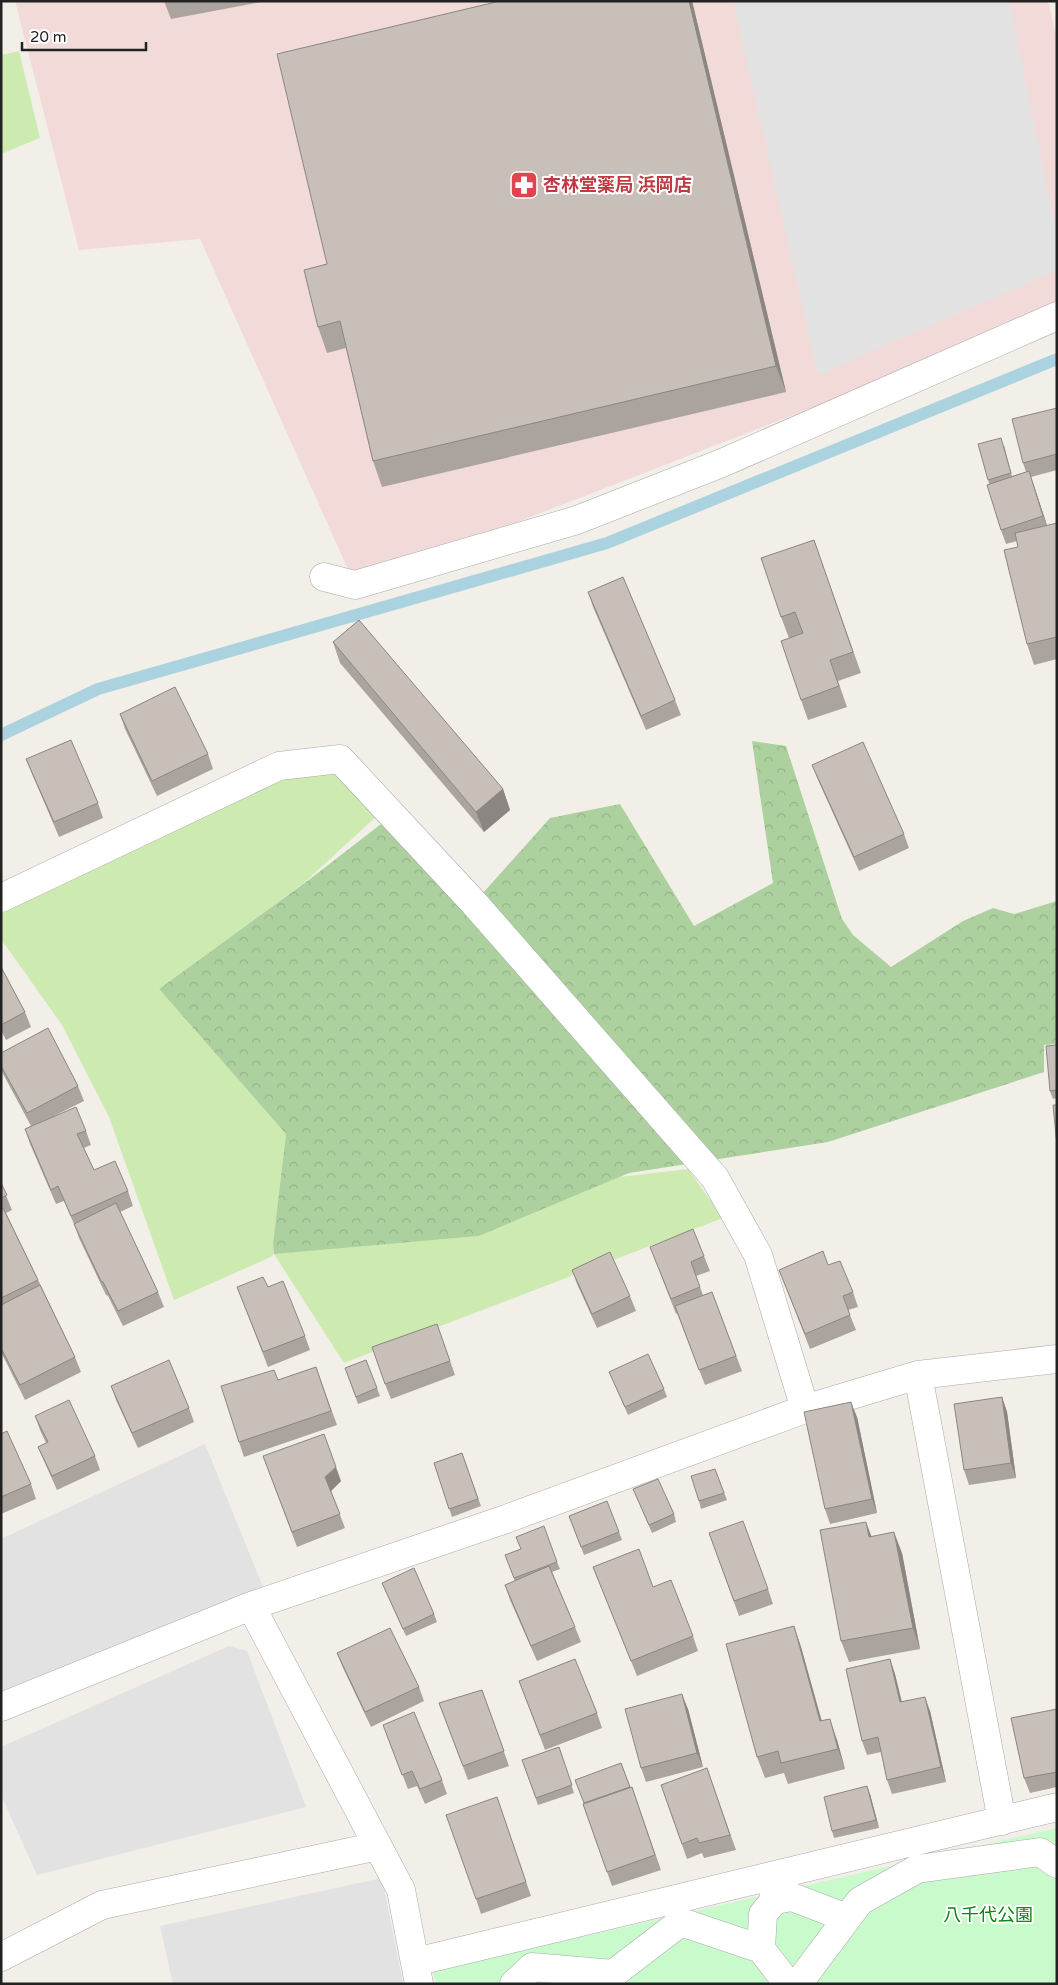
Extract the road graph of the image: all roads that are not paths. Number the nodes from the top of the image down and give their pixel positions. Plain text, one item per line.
1 (1057, 316) edge
2 (324, 577) dead end
3 (1, 898) edge
4 (1057, 1358) edge
5 (918, 1375) junction
6 (805, 1409) junction
7 (251, 1606) junction
8 (1, 1706) edge
9 (1057, 1807) edge
10 (1002, 1821) junction
11 (378, 1846) junction
12 (1057, 1864) edge
13 (773, 1888) junction
14 (847, 1918) junction
15 (761, 1949) junction
16 (1, 1957) edge
17 (417, 1973) edge
18 (514, 1984) edge
19 (788, 1984) edge
20 (798, 1984) edge

1 - 2 street
3 - 6 street
4 - 5 street
5 - 6 street
5 - 10 street
6 - 7 street
7 - 8 street
7 - 11 street
9 - 10 street
10 - 13 street
11 - 16 street
11 - 17 street
12 - 14 street
13 - 14 street
13 - 15 street
13 - 17 street
14 - 20 street
15 - 18 street
15 - 19 street

